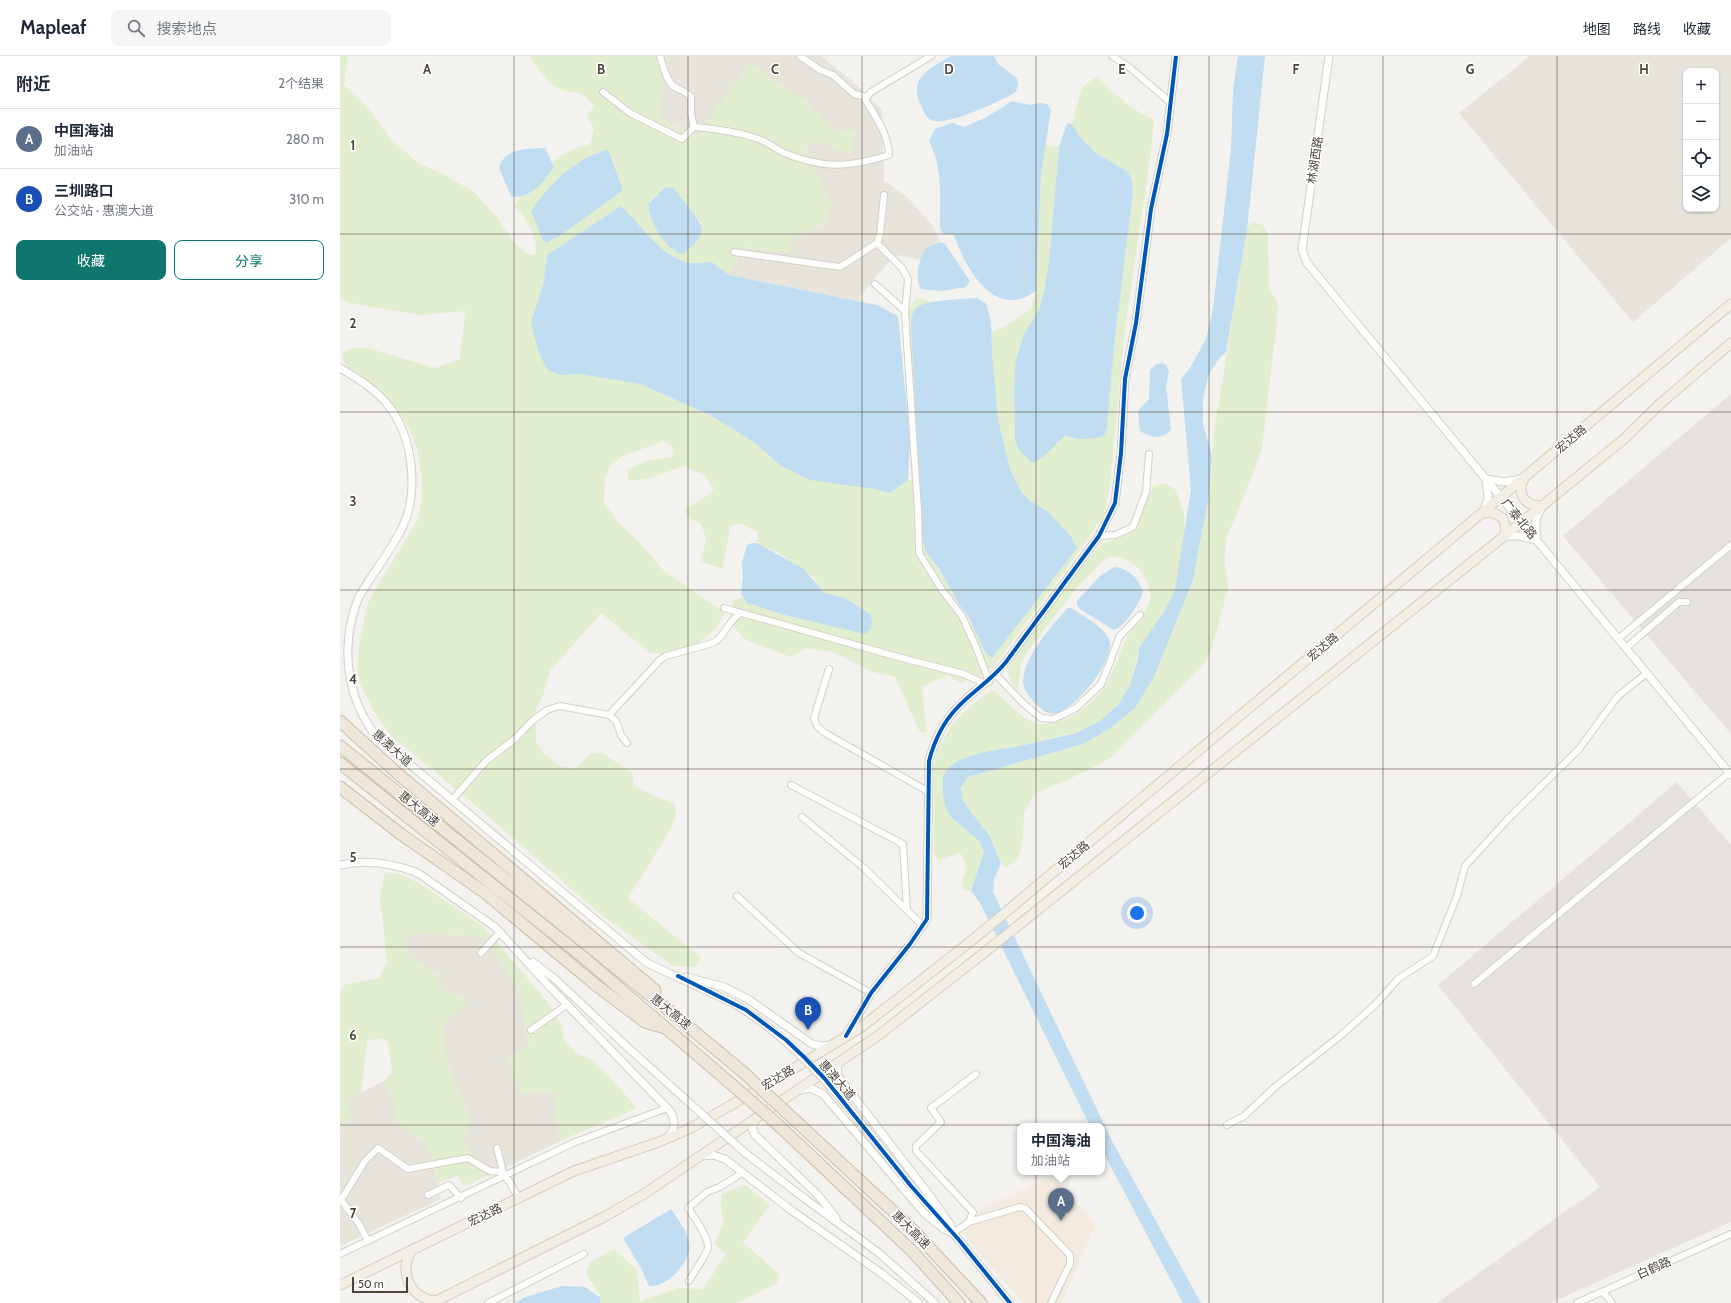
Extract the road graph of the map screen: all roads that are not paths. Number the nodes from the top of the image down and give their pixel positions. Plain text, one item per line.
1 (660, 56) edge
2 (800, 56) edge
3 (931, 56) edge
4 (1112, 56) edge
5 (1176, 56) edge
6 (1329, 56) edge
7 (603, 92) dead end
8 (867, 97) junction
9 (1170, 102) junction
10 (694, 127) junction
11 (884, 195) dead end
12 (877, 243) junction
13 (734, 252) dead end
14 (1307, 262) joint
15 (875, 284) dead end
16 (1731, 304) edge
17 (905, 311) junction
18 (1731, 343) edge
19 (340, 368) edge
20 (1149, 454) dead end
21 (1485, 478) junction
22 (1524, 479) junction
23 (1502, 498) junction
24 (1542, 505) junction
25 (1483, 513) junction
26 (1521, 523) junction
27 (1099, 536) junction
28 (1504, 536) junction
29 (1536, 540) junction
30 (1731, 545) edge
31 (1687, 602) dead end
32 (724, 608) dead end
33 (741, 613) junction
34 (1140, 615) dead end
35 (1619, 638) junction
36 (1626, 648) junction
37 (829, 669) dead end
38 (1647, 673) junction
39 (996, 675) junction
40 (987, 683) junction
41 (609, 715) junction
42 (340, 721) edge
43 (627, 743) dead end
44 (340, 746) edge
45 (340, 763) edge
46 (1730, 774) edge
47 (791, 785) dead end
48 (340, 786) edge
49 (929, 792) junction
50 (452, 800) junction
51 (802, 817) dead end
52 (340, 865) edge
53 (737, 896) dead end
54 (906, 910) junction
55 (923, 926) junction
56 (500, 932) junction
57 (482, 953) dead end
58 (523, 956) junction
59 (678, 976) junction
60 (1474, 984) dead end
61 (871, 993) junction
62 (568, 1004) junction
63 (672, 1013) junction
64 (666, 1028) junction
65 (531, 1030) dead end
66 (846, 1036) junction
67 (833, 1044) junction
68 (844, 1059) junction
69 (976, 1074) dead end
70 (797, 1090) junction
71 (667, 1108) junction
72 (756, 1118) junction
73 (1226, 1125) dead end
74 (660, 1142) junction
75 (497, 1148) dead end
76 (694, 1160) junction
77 (742, 1173) junction
78 (504, 1174) junction
79 (428, 1195) dead end
80 (460, 1198) junction
81 (519, 1199) junction
82 (969, 1222) junction
83 (840, 1224) junction
84 (953, 1233) junction
85 (1731, 1234) edge
86 (368, 1241) junction
87 (411, 1251) junction
88 (340, 1254) edge
89 (584, 1254) dead end
90 (689, 1281) dead end
91 (340, 1285) edge
92 (1602, 1292) junction
93 (439, 1301) edge
94 (488, 1303) edge
95 (919, 1303) edge
96 (935, 1303) edge
97 (959, 1303) edge
98 (981, 1303) edge
99 (1010, 1303) edge
100 (1051, 1303) edge
101 (1577, 1303) edge
102 (1612, 1303) edge

1 - 10 street
2 - 8 street
3 - 8 street
4 - 9 street
5 - 9 street
6 - 14 street, 林湖西路
7 - 10 street
8 - 10 street
9 - 27 street
11 - 12 street
12 - 13 street
12 - 17 street
14 - 21 street, 广泰北路
15 - 17 street
16 - 22 main road, 宏达路
17 - 40 street
18 - 24 main road, 宏达路
19 - 50 street, 惠澳大道
20 - 27 street
21 - 22 street
21 - 23 street, 广泰北路
21 - 25 street
22 - 23 main road, 宏达路
22 - 24 main road
23 - 25 main road, 宏达路
23 - 26 street, 广泰北路
24 - 26 main road, 宏达路
24 - 29 street
25 - 28 main road
25 - 66 main road, 宏达路
26 - 28 main road, 宏达路
26 - 29 street, 广泰北路
27 - 39 street
28 - 29 street
28 - 68 main road, 宏达路
29 - 35 street, 广泰北路
30 - 35 street
31 - 36 street
32 - 33 street
33 - 40 street
33 - 41 street
34 - 39 street
35 - 36 street, 广泰北路
36 - 38 street, 广泰北路
37 - 49 street
38 - 46 street, 广泰北路
38 - 73 street
39 - 40 street
40 - 49 street
41 - 43 street
41 - 50 street
42 - 63 highway
44 - 63 highway, 惠大高速
45 - 64 highway, 惠大高速
46 - 60 street
47 - 54 street
48 - 64 highway
49 - 55 street
50 - 59 street, 惠澳大道
51 - 54 street
52 - 56 street
53 - 61 street
54 - 55 street
55 - 61 street
56 - 57 street
56 - 58 street
58 - 62 street
58 - 83 street, bridge
59 - 67 street
59 - 84 street, 惠澳大道, bridge
61 - 66 street
62 - 65 street
62 - 71 street
63 - 98 highway, 惠大高速, bridge
64 - 97 highway, 惠大高速, bridge
66 - 67 main road, 宏达路
67 - 74 main road, 宏达路
68 - 70 main road, 宏达路
68 - 84 street
69 - 82 street
70 - 72 main road, 宏达路
70 - 84 street
71 - 74 street
71 - 78 street
72 - 76 main road, 宏达路
72 - 83 street
74 - 81 main road, 宏达路
75 - 78 street
76 - 77 street
76 - 93 main road, 宏达路
77 - 90 street
77 - 95 street
78 - 80 street
78 - 81 street
78 - 86 street
79 - 80 street
80 - 86 street
81 - 87 main road, 宏达路
82 - 84 street
82 - 100 street
83 - 96 street
84 - 99 street
85 - 92 street, 白鹤路
86 - 88 street
87 - 91 main road, 宏达路
87 - 93 main road
89 - 94 street
92 - 101 street, 白鹤路
92 - 102 street

